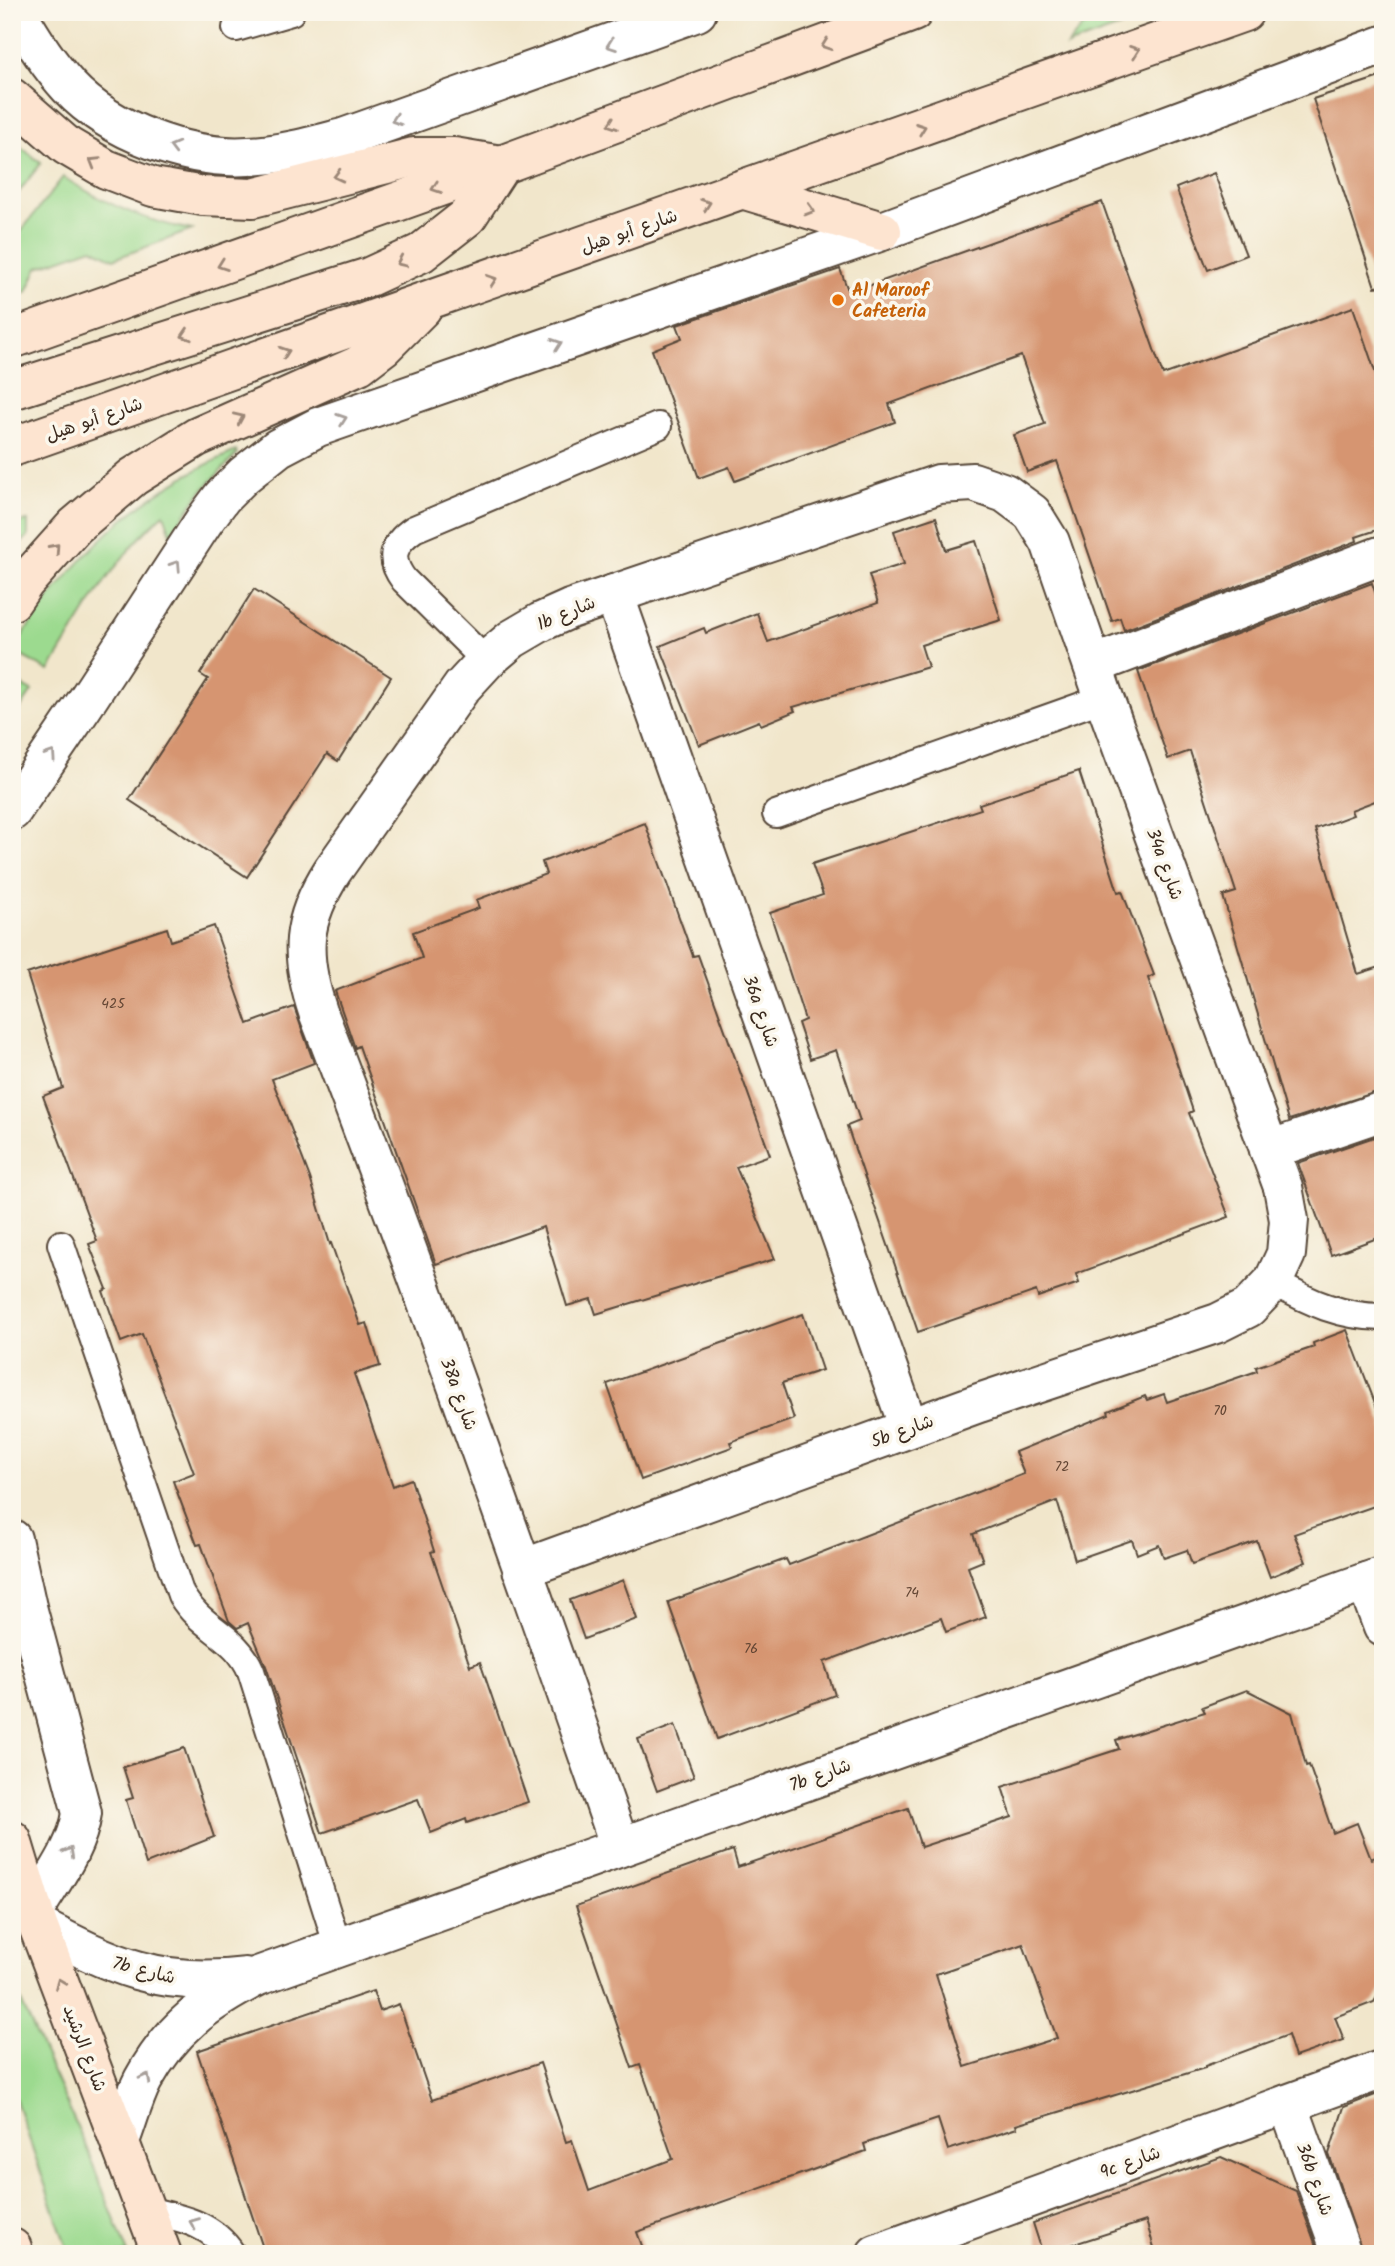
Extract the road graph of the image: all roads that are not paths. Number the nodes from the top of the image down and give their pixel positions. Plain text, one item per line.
1 (17, 12) edge
2 (291, 12) edge
3 (697, 12) edge
4 (913, 12) edge
5 (1244, 12) edge
6 (236, 28) dead end
7 (1383, 45) edge
8 (12, 98) edge
9 (501, 165) junction
10 (745, 190) junction
11 (883, 231) junction
12 (428, 302) junction
13 (12, 339) edge
14 (12, 390) edge
15 (658, 426) dead end
16 (12, 447) edge
17 (973, 482) joint
18 (1380, 556) dead end
19 (614, 594) junction
20 (12, 601) edge
21 (485, 661) junction
22 (1098, 681) junction
23 (12, 811) edge
24 (776, 814) dead end
25 (306, 940) joint
26 (1383, 1111) edge
27 (1269, 1150) junction
28 (61, 1244) dead end
29 (1273, 1282) junction
30 (1383, 1317) edge
31 (909, 1428) junction
32 (12, 1539) edge
33 (522, 1569) junction
34 (1374, 1579) edge
35 (1383, 1627) edge
36 (12, 1840) edge
37 (620, 1847) junction
38 (36, 1918) junction
39 (338, 1947) junction
40 (258, 1976) junction
41 (1383, 2069) edge
42 (1288, 2104) junction
43 (120, 2141) junction
44 (146, 2210) junction
45 (12, 2248) edge
46 (898, 2250) edge
47 (14, 2254) edge
48 (162, 2254) edge
49 (232, 2254) edge
50 (1342, 2254) edge

3 -> 1 street
2 - 6 lane
4 -> 9 main road
10 -> 5 main road, شارع أبو هيل
7 - 11 street
9 -> 8 main road
9 -> 13 main road
9 -> 14 main road
10 -> 11 main road
12 -> 10 main road, شارع أبو هيل
23 -> 11 street
16 -> 12 main road, شارع أبو هيل
20 -> 12 main road
15 - 21 lane
17 - 19 street, 1b شارع
17 - 22 street, 34a شارع
18 - 22 street
19 - 21 street, 1b شارع
19 - 31 street, 36a شارع
21 - 25 street, 1b شارع
22 - 24 lane
22 - 27 street, 34a شارع
25 - 33 street, 38a شارع
26 - 27 street
27 - 29 street, 34a شارع
28 - 39 lane
29 - 30 lane
29 - 31 street, 5b شارع
31 - 33 street, 5b شارع
38 -> 32 street
33 - 37 street, 38a شارع
34 - 35 street
34 - 37 street, 7b شارع
36 - 38 main road, شارع الرشيد
37 - 39 street, 7b شارع
38 - 40 street, 7b شارع
43 -> 38 main road, شارع الرشيد
39 - 40 street, 7b شارع
43 -> 40 street, 7b شارع
41 - 42 street, 9c شارع
42 - 46 street, 9c شارع
42 - 50 street, 36b شارع
43 - 44 main road, شارع الرشيد
44 - 48 main road, شارع الرشيد
49 -> 44 lane
45 - 47 main road

